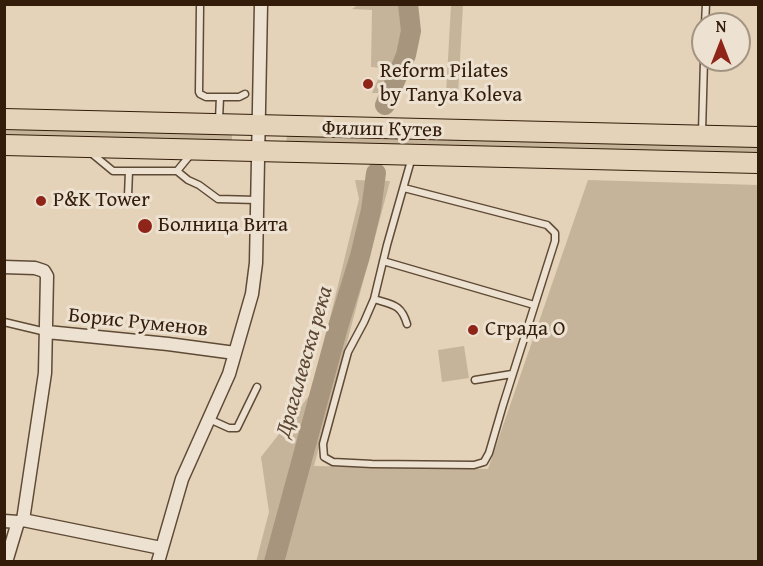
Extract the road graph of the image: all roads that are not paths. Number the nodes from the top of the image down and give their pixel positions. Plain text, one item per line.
1 (261, 4) edge
2 (200, 7) dead end
3 (704, 72) edge
4 (245, 94) dead end
5 (220, 97) junction
6 (4, 119) edge
7 (219, 124) junction
8 (258, 125) junction
9 (702, 135) junction
10 (759, 137) edge
11 (4, 144) edge
12 (83, 146) junction
13 (195, 149) junction
14 (258, 151) junction
15 (412, 155) junction
16 (759, 163) edge
17 (129, 171) junction
18 (177, 171) junction
19 (404, 188) junction
20 (128, 196) dead end
21 (257, 200) junction
22 (383, 261) junction
23 (4, 267) edge
24 (374, 299) junction
25 (534, 305) junction
26 (4, 322) edge
27 (407, 324) dead end
28 (47, 332) junction
29 (235, 353) junction
30 (513, 374) junction
31 (475, 380) dead end
32 (257, 387) dead end
33 (209, 419) junction
34 (4, 521) edge
35 (21, 521) junction
36 (161, 548) junction
37 (6, 561) edge
38 (158, 561) edge

1 - 8 street
2 - 5 lane
3 - 9 lane
4 - 5 lane
5 - 7 lane
6 - 7 main road, Филип Кутев
7 - 8 main road, Филип Кутев
8 - 9 main road, Филип Кутев
8 - 14 street
9 - 10 main road, Филип Кутев
11 - 12 main road, Филип Кутев
12 - 13 main road, Филип Кутев
12 - 17 lane
13 - 14 main road, Филип Кутев
13 - 18 lane
14 - 15 main road, Филип Кутев
14 - 21 street
15 - 16 main road, Филип Кутев
15 - 19 lane
17 - 18 lane
17 - 20 lane
18 - 21 lane
19 - 22 lane
19 - 25 lane
21 - 29 street
22 - 24 lane
22 - 25 lane
23 - 28 street
24 - 27 lane
24 - 30 lane
25 - 30 lane
26 - 28 lane
28 - 29 street, Борис Руменов
28 - 35 street, Борис Руменов
29 - 33 street
30 - 31 lane
32 - 33 lane
33 - 36 street
34 - 35 street
35 - 36 street
35 - 37 street, Борис Руменов
36 - 38 street

